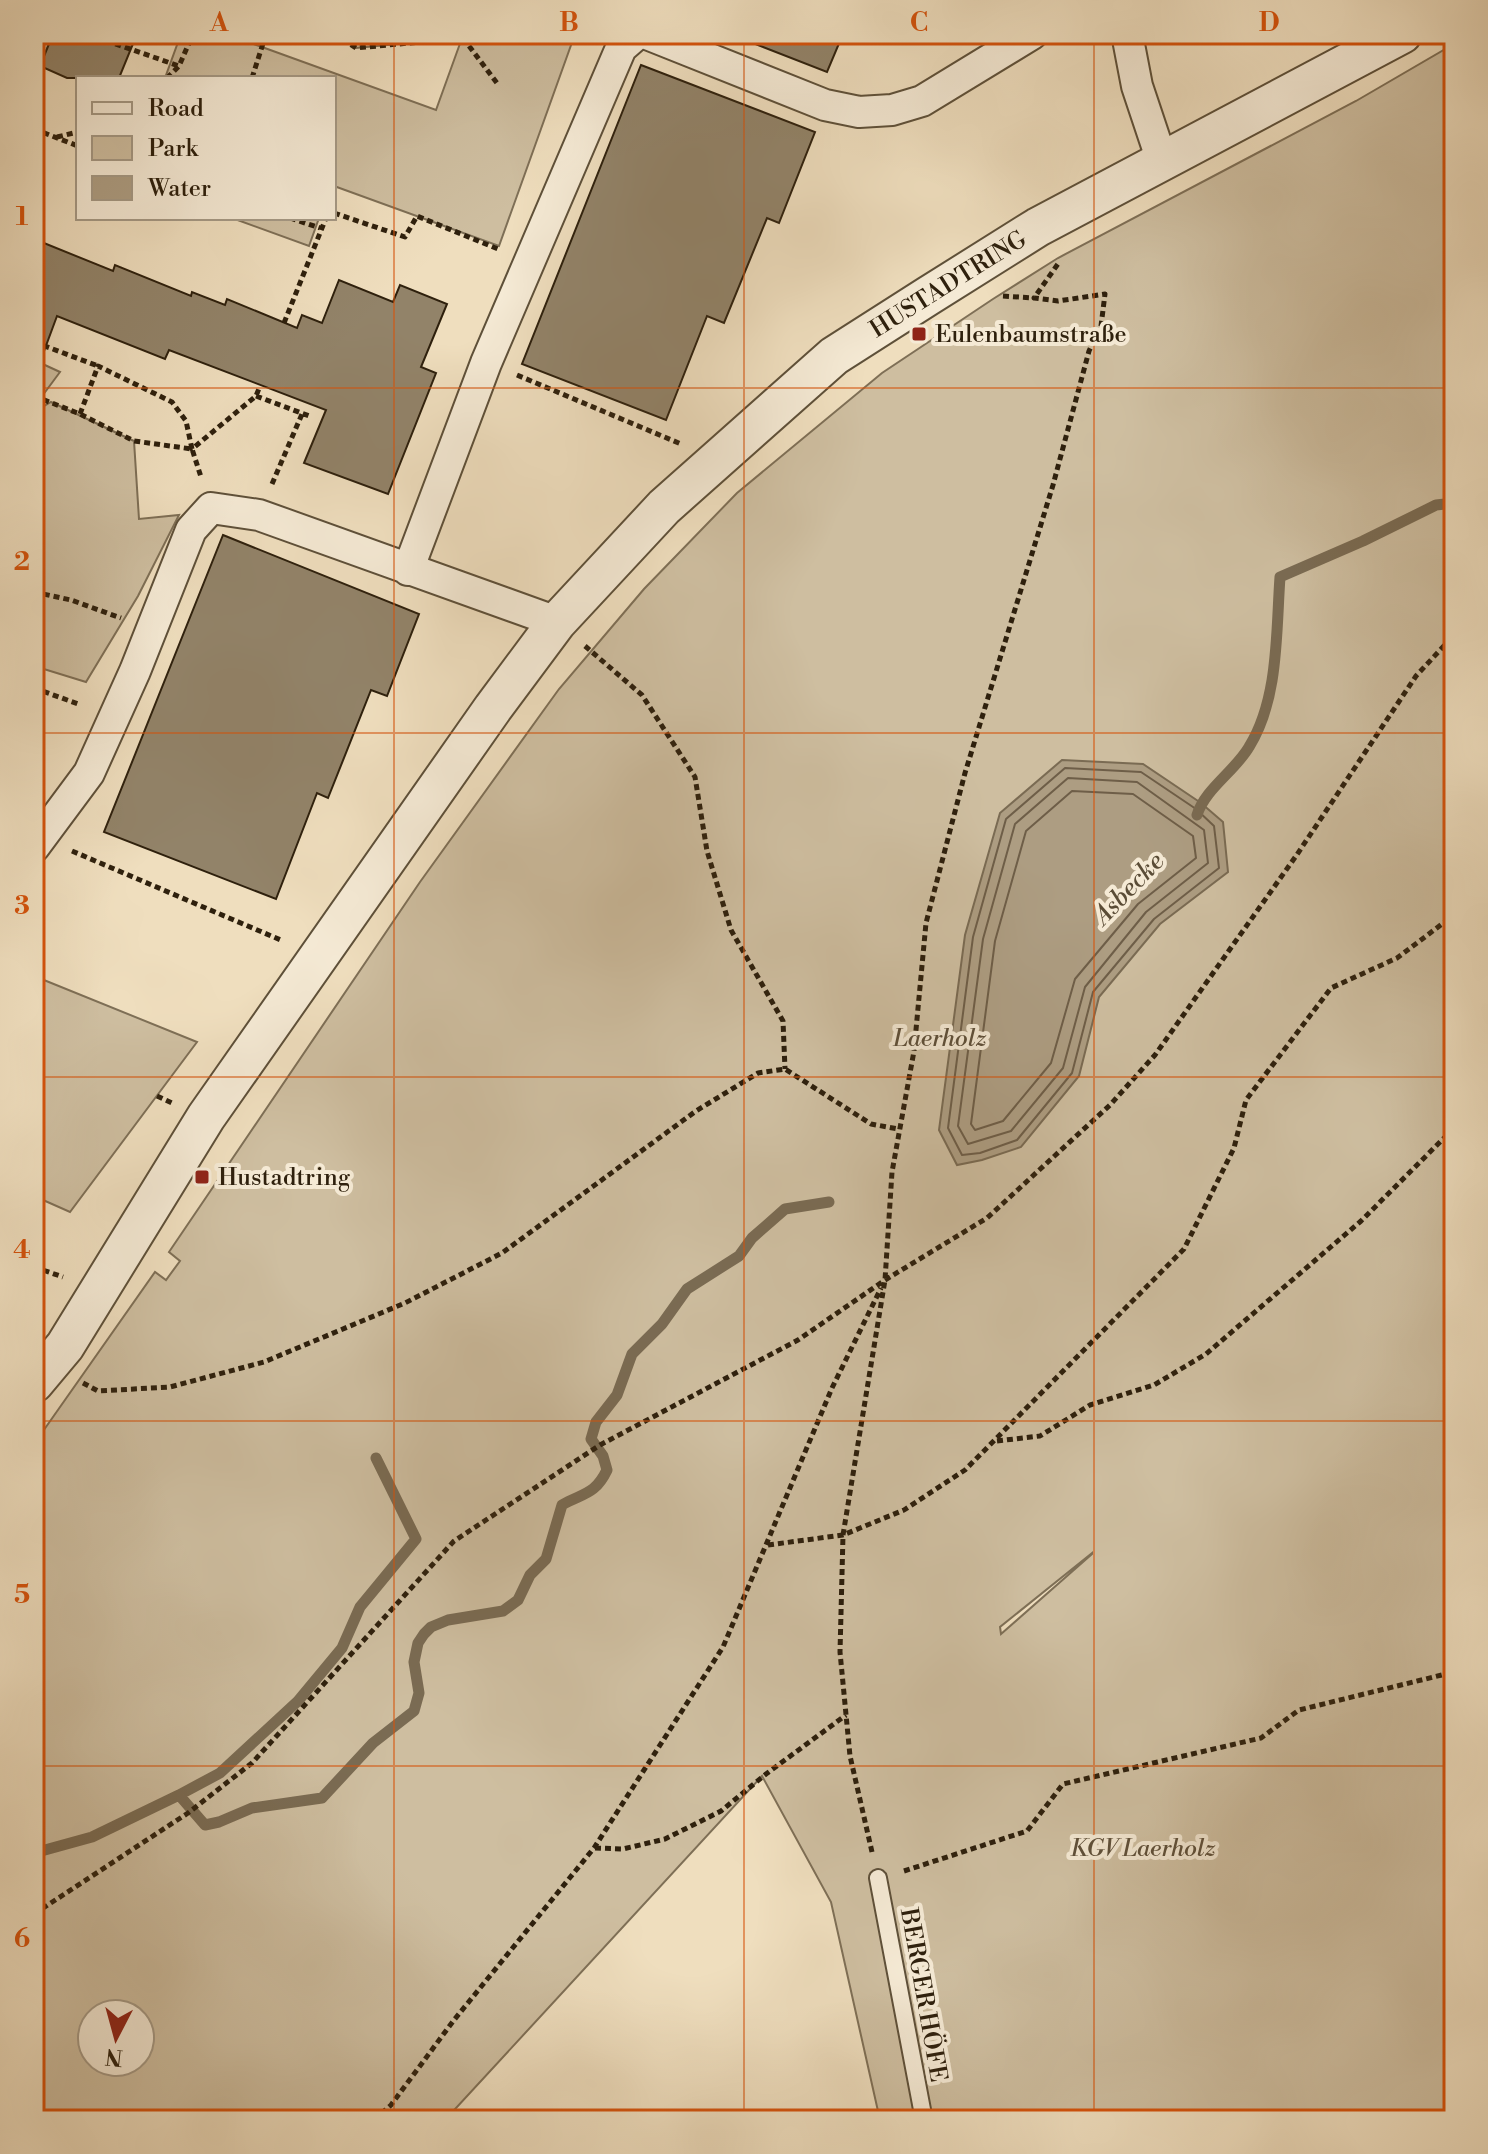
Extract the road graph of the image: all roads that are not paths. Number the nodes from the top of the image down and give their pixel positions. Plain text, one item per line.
1 (637, 34) edge
2 (647, 34) edge
3 (1032, 34) edge
4 (1127, 34) edge
5 (1402, 34) edge
6 (1162, 161) junction
7 (408, 570) junction
8 (557, 622) junction
9 (38, 843) edge
10 (42, 1374) edge
11 (878, 1878) road end
12 (924, 2120) edge

1 - 7 street
2 - 3 street
4 - 6 street
5 - 6 street, HUSTADTRING
6 - 8 street, HUSTADTRING
7 - 8 street
7 - 9 street
8 - 10 street, HUSTADTRING
11 - 12 lane, BERGER HÖFE

